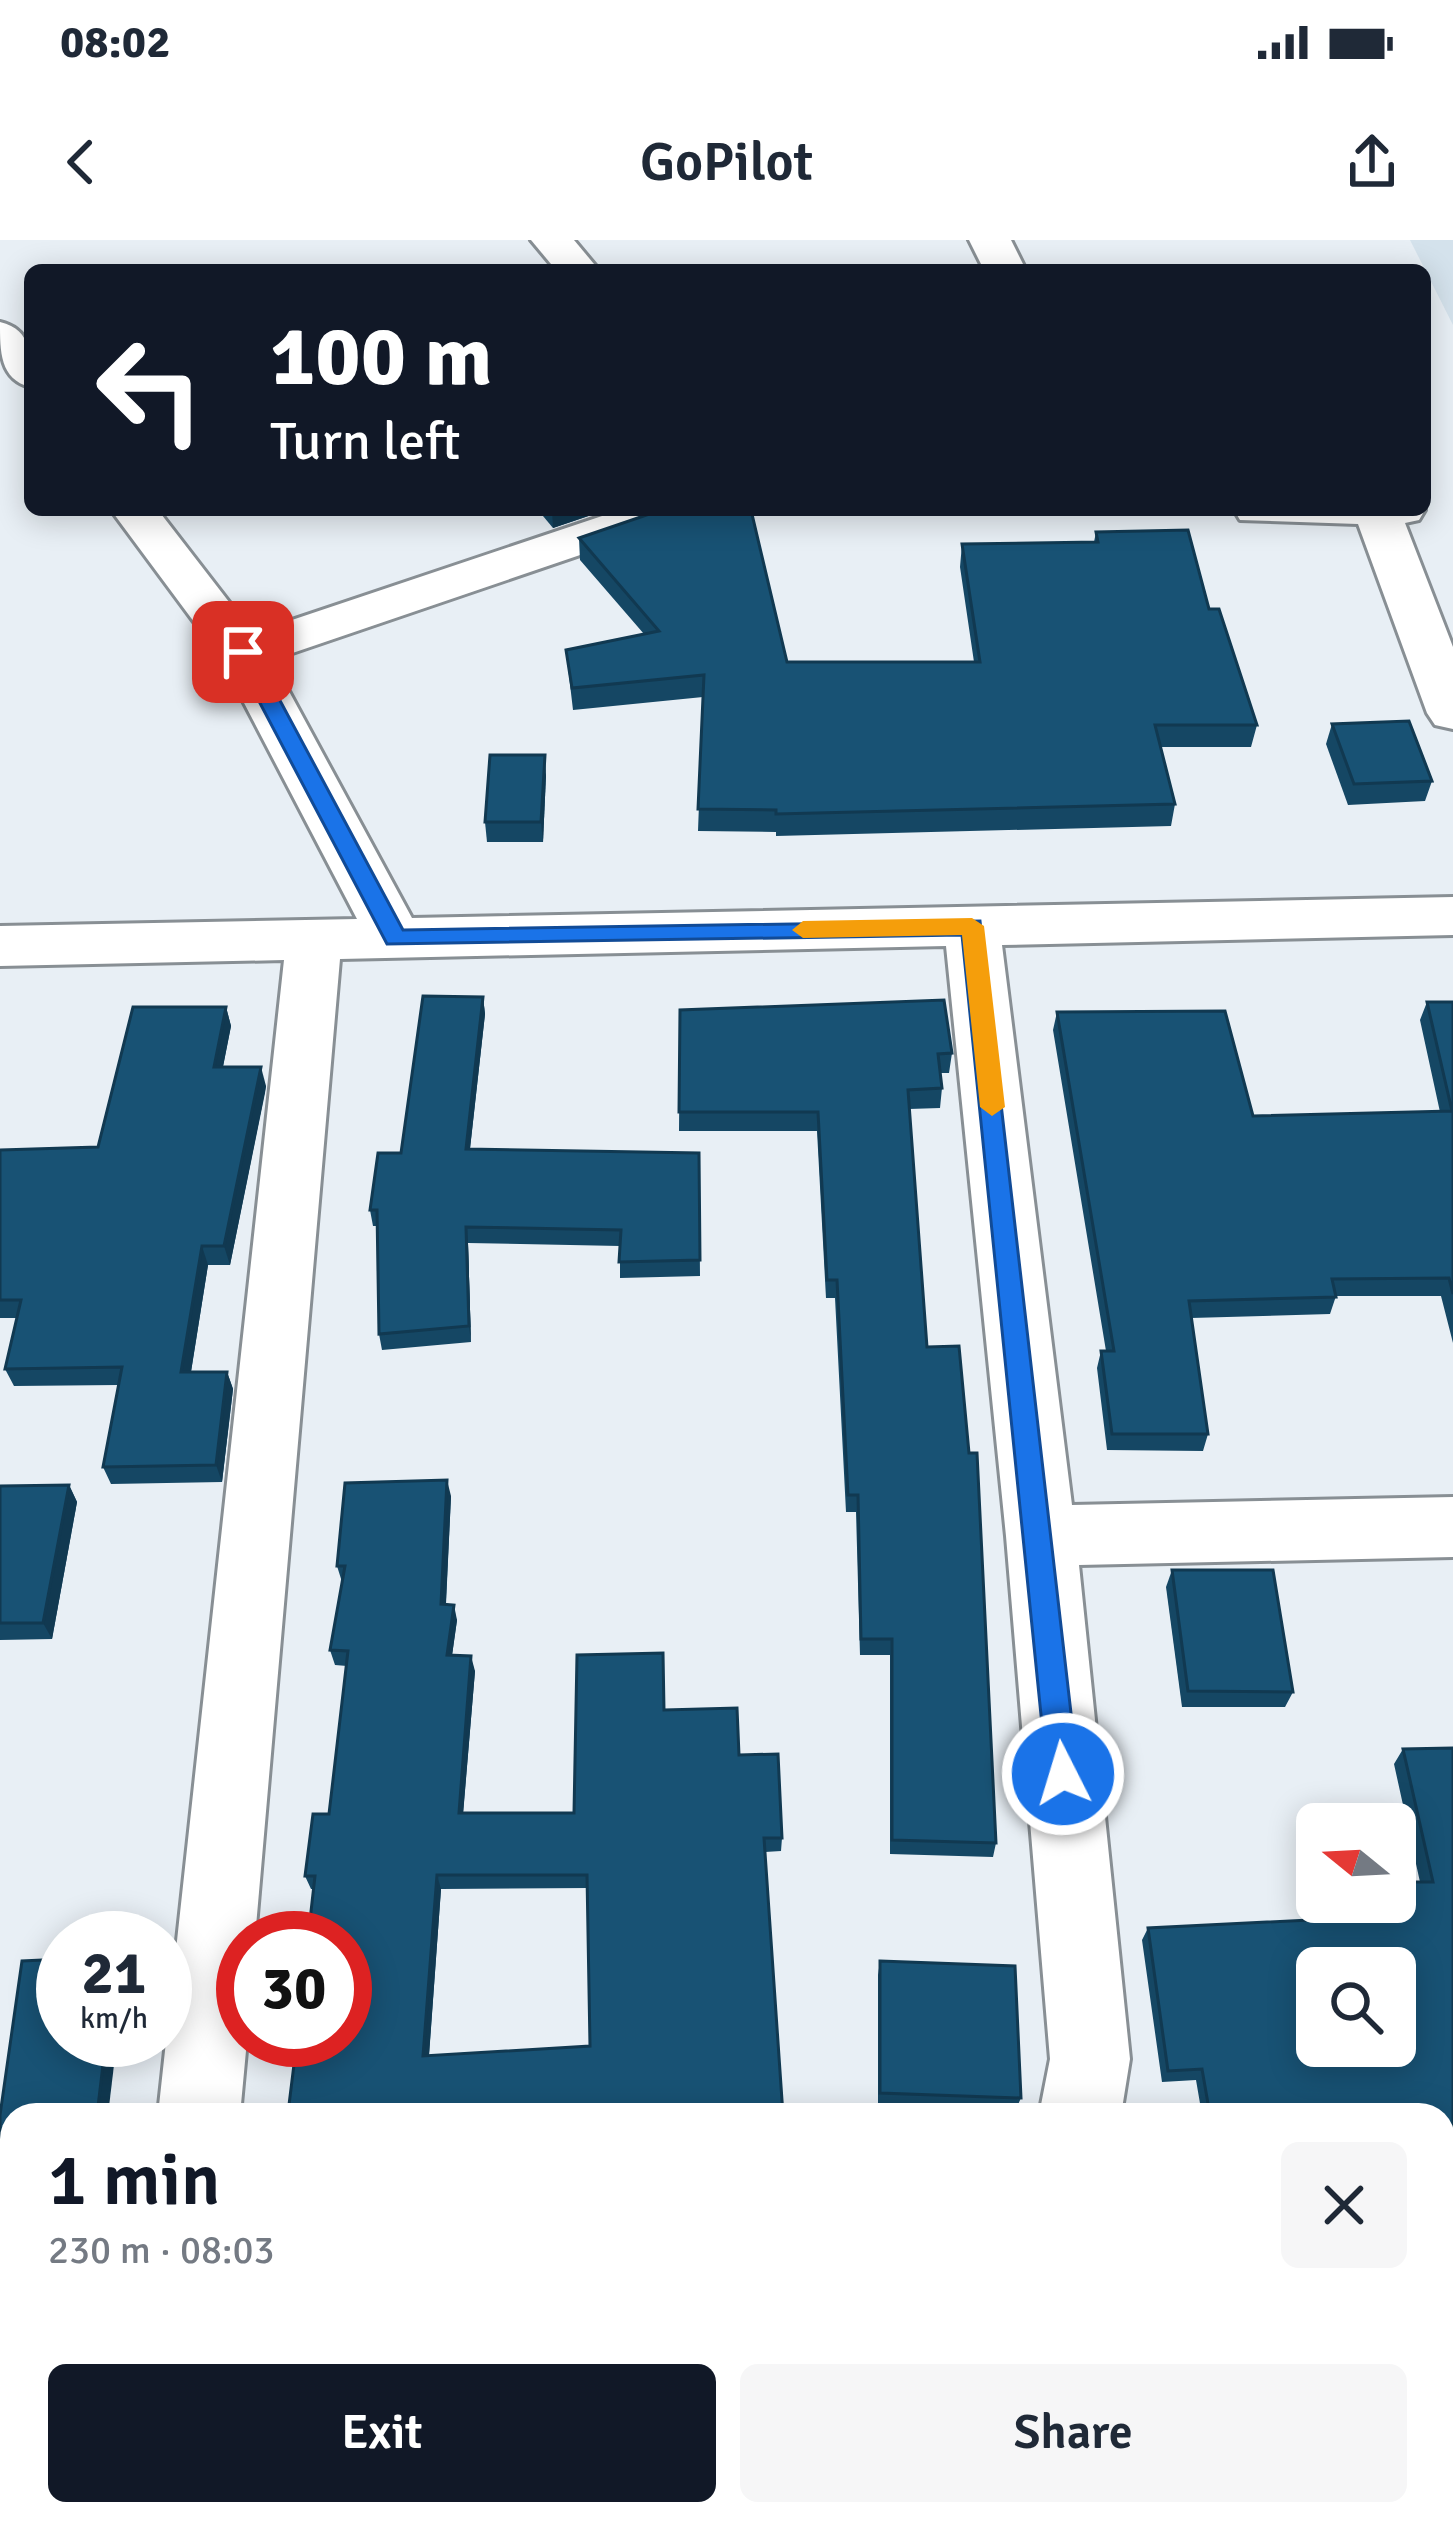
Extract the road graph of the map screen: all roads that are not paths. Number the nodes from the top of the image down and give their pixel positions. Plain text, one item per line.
1 (552, 240) edge
2 (573, 264) edge
3 (0, 335) edge
4 (24, 366) edge
5 (139, 516) edge
6 (648, 516) edge
7 (1379, 516) edge
8 (243, 652) junction
9 (1453, 713) edge
10 (1453, 916) edge
11 (972, 926) junction
12 (395, 938) junction
13 (314, 939) junction
14 (0, 946) edge
15 (1453, 1526) edge
16 (1041, 1536) junction
17 (200, 2103) edge
18 (1083, 2103) edge

1 - 2 street
3 - 4 street
5 - 8 street
6 - 8 street
7 - 9 street
8 - 12 street
10 - 11 street
11 - 12 street
11 - 16 street
12 - 13 street
13 - 14 street
13 - 17 street
15 - 16 street
16 - 18 street

